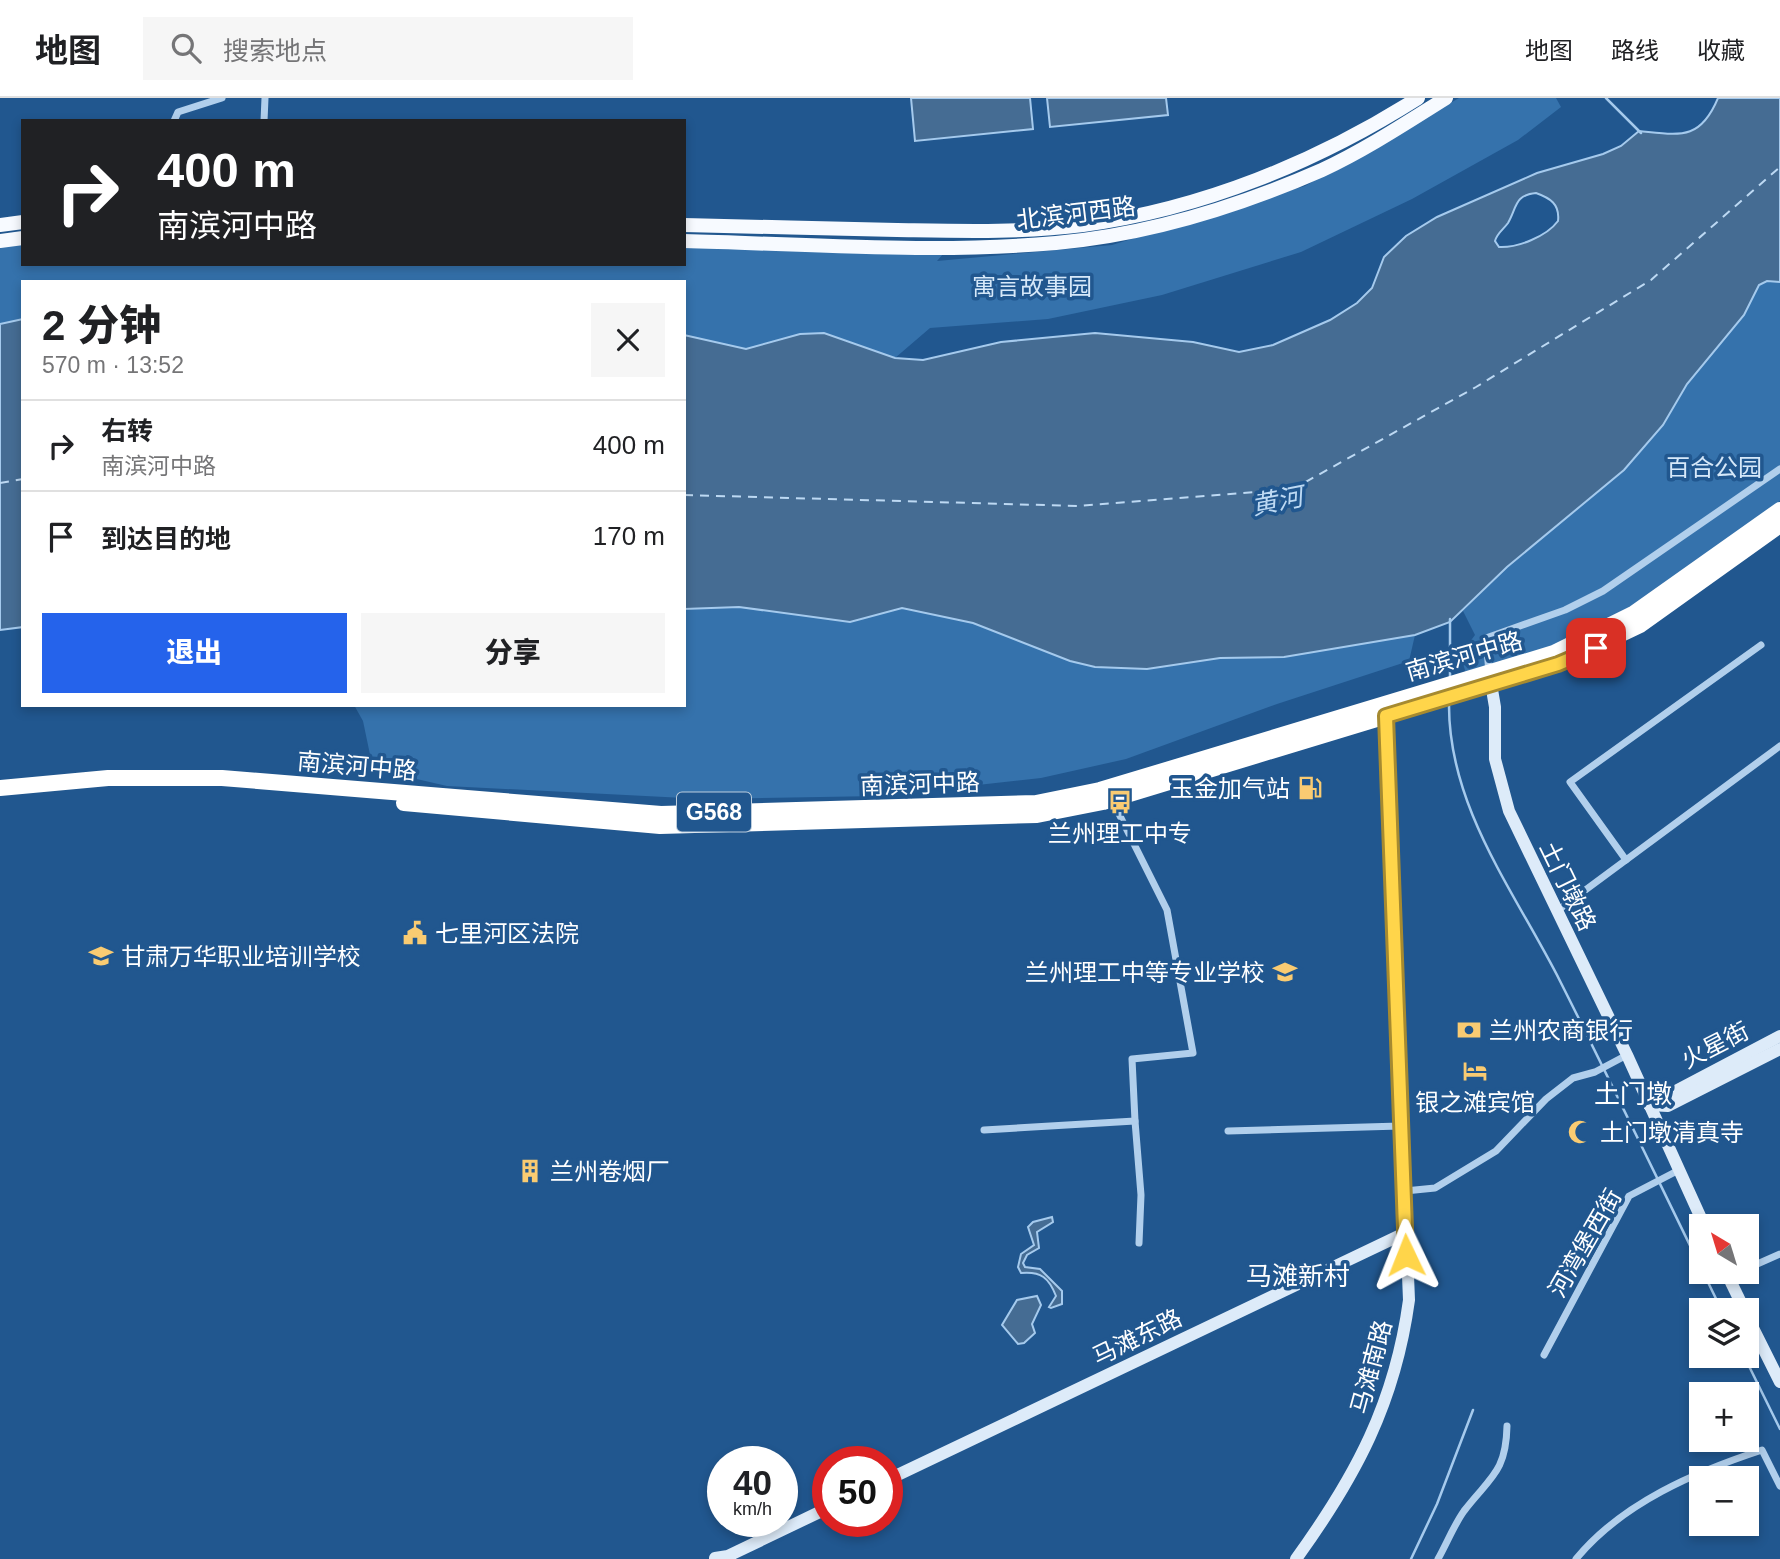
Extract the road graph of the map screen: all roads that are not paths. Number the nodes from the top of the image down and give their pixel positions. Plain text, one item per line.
1 (222, 98) edge
2 (265, 98) edge
3 (1418, 98) edge
4 (1446, 98) edge
5 (175, 119) edge
6 (264, 119) edge
7 (21, 222) edge
8 (0, 225) edge
9 (686, 225) edge
10 (21, 238) edge
11 (0, 241) edge
12 (686, 241) edge
13 (1780, 469) edge
14 (1780, 510) edge
15 (1780, 525) edge
16 (1761, 645) dead end
17 (1490, 679) junction
18 (1385, 709) junction
19 (1780, 746) edge
20 (0, 788) edge
21 (0, 798) edge
22 (1112, 799) junction
23 (1626, 860) junction
24 (1558, 911) junction
25 (1780, 1036) edge
26 (1780, 1049) edge
27 (1628, 1055) junction
28 (1649, 1105) junction
29 (1135, 1121) junction
30 (1400, 1125) junction
31 (984, 1130) dead end
32 (1228, 1131) dead end
33 (1679, 1170) junction
34 (1405, 1191) junction
35 (1699, 1214) edge
36 (1405, 1233) junction
37 (1139, 1243) dead end
38 (1780, 1254) edge
39 (1759, 1263) edge
40 (1759, 1339) edge
41 (1544, 1355) dead end
42 (1780, 1382) edge
43 (1507, 1426) dead end
44 (903, 1472) edge
45 (1780, 1486) edge
46 (812, 1516) edge
47 (715, 1558) edge
48 (1296, 1559) edge
49 (1438, 1559) edge
50 (1576, 1559) edge

1 - 5 street
2 - 6 street
3 - 9 main road, 北滨河西路
4 - 12 main road, 北滨河西路
7 - 8 main road
10 - 11 main road
13 - 17 street
14 - 17 highway, 南滨河中路 / G568
15 - 17 highway, 南滨河中路 / G568
16 - 23 street
17 - 18 highway, 南滨河中路 / G568
17 - 24 main road, 土门墩路
18 - 20 highway, 南滨河中路 / G568
18 - 22 highway, 南滨河中路 / G568
18 - 30 main road, 马滩南路
19 - 23 street
21 - 22 highway, 南滨河中路 / G568
22 - 29 street
23 - 24 street
24 - 27 main road, 土门墩路
25 - 28 main road, 火星街
26 - 28 main road, 火星街
27 - 28 main road, 土门墩路
27 - 34 street
28 - 33 main road, 土门墩路
29 - 31 street
29 - 37 street
30 - 32 street
30 - 34 main road, 马滩南路
33 - 35 main road, 土门墩路
33 - 41 street, 河湾堡西街
34 - 36 main road, 马滩南路
36 - 44 main road, 马滩东路
36 - 48 main road, 马滩南路
38 - 39 street
40 - 42 main road
43 - 49 street
45 - 50 street
46 - 47 main road

